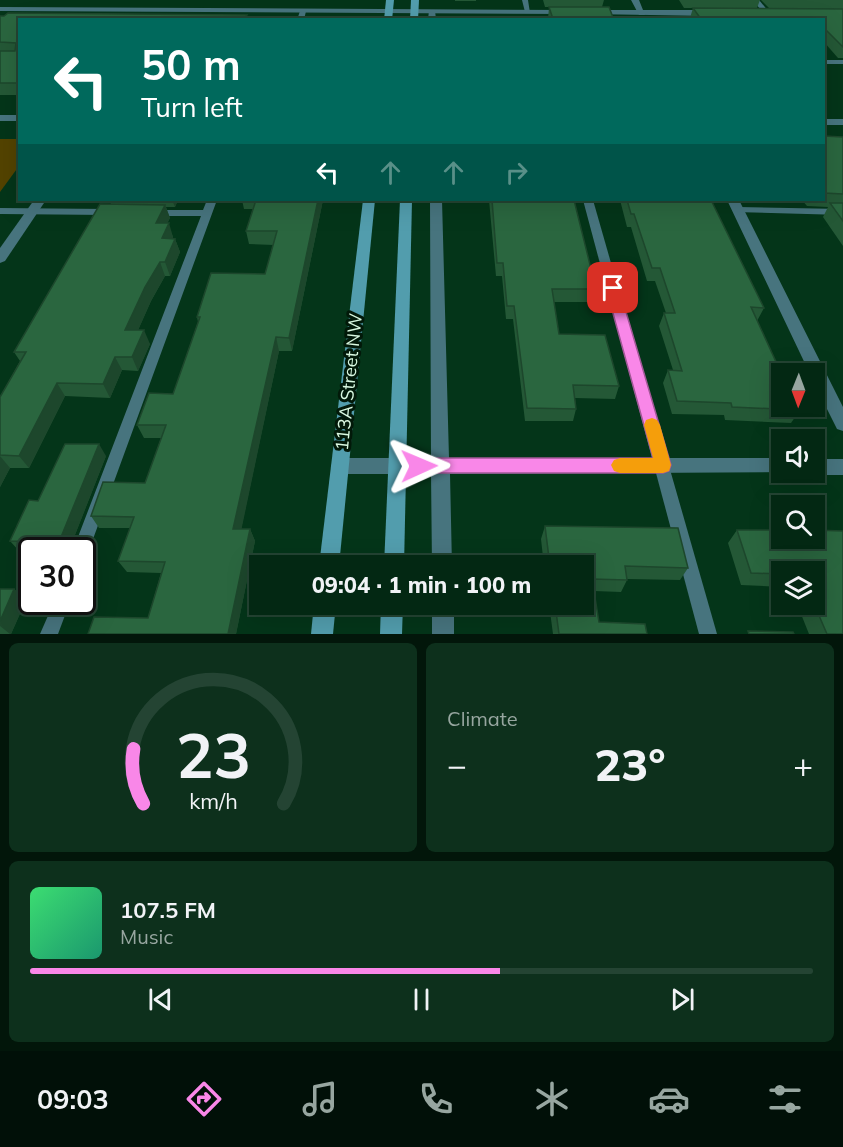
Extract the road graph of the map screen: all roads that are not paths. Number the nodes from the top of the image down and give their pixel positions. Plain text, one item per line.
1 (390, 0) edge
2 (415, 0) edge
3 (525, 0) edge
4 (635, 0) edge
5 (755, 0) edge
6 (0, 9) edge
7 (528, 12) junction
8 (574, 12) edge
9 (585, 12) edge
10 (642, 13) junction
11 (722, 13) edge
12 (756, 13) edge
13 (767, 14) junction
14 (778, 14) edge
15 (302, 15) edge
16 (388, 15) edge
17 (414, 16) edge
18 (432, 16) edge
19 (825, 62) edge
20 (843, 62) edge
21 (0, 118) edge
22 (18, 118) edge
23 (825, 122) edge
24 (843, 122) edge
25 (39, 201) edge
26 (212, 201) edge
27 (369, 201) edge
28 (406, 201) edge
29 (436, 201) edge
30 (588, 201) edge
31 (735, 205) edge
32 (0, 211) edge
33 (32, 212) junction
34 (843, 212) edge
35 (125, 213) edge
36 (148, 213) edge
37 (207, 213) junction
38 (0, 258) edge
39 (843, 424) edge
40 (441, 465) junction
41 (663, 465) junction
42 (340, 466) junction
43 (398, 466) junction
44 (771, 466) edge
45 (825, 467) edge
46 (843, 467) edge
47 (86, 537) edge
48 (330, 555) edge
49 (394, 555) edge
50 (442, 555) edge
51 (57, 615) edge
52 (324, 615) edge
53 (392, 615) edge
54 (443, 615) edge
55 (49, 634) edge
56 (322, 634) edge
57 (391, 634) edge
58 (443, 634) edge
59 (708, 634) edge

1 - 16 main road
2 - 17 main road
3 - 7 lane
4 - 10 street
5 - 13 lane
6 - 15 street
7 - 8 street
7 - 18 street
9 - 10 street
10 - 11 street
12 - 13 street
13 - 14 street
15 - 16 street
16 - 17 street
17 - 18 street
19 - 20 lane
21 - 22 street
23 - 24 street
25 - 33 street
26 - 37 lane
27 - 42 main road, 113A Street NW
28 - 43 main road
29 - 40 street
30 - 41 lane
31 - 34 lane
31 - 39 street
32 - 33 lane
33 - 35 lane
33 - 38 street
36 - 37 lane
37 - 47 lane
40 - 41 street
40 - 43 street
40 - 50 street
41 - 44 street
41 - 59 lane
42 - 43 street
42 - 48 main road, 113A Street NW
43 - 49 main road
45 - 46 street
51 - 55 lane
52 - 56 main road
53 - 57 main road
54 - 58 street

